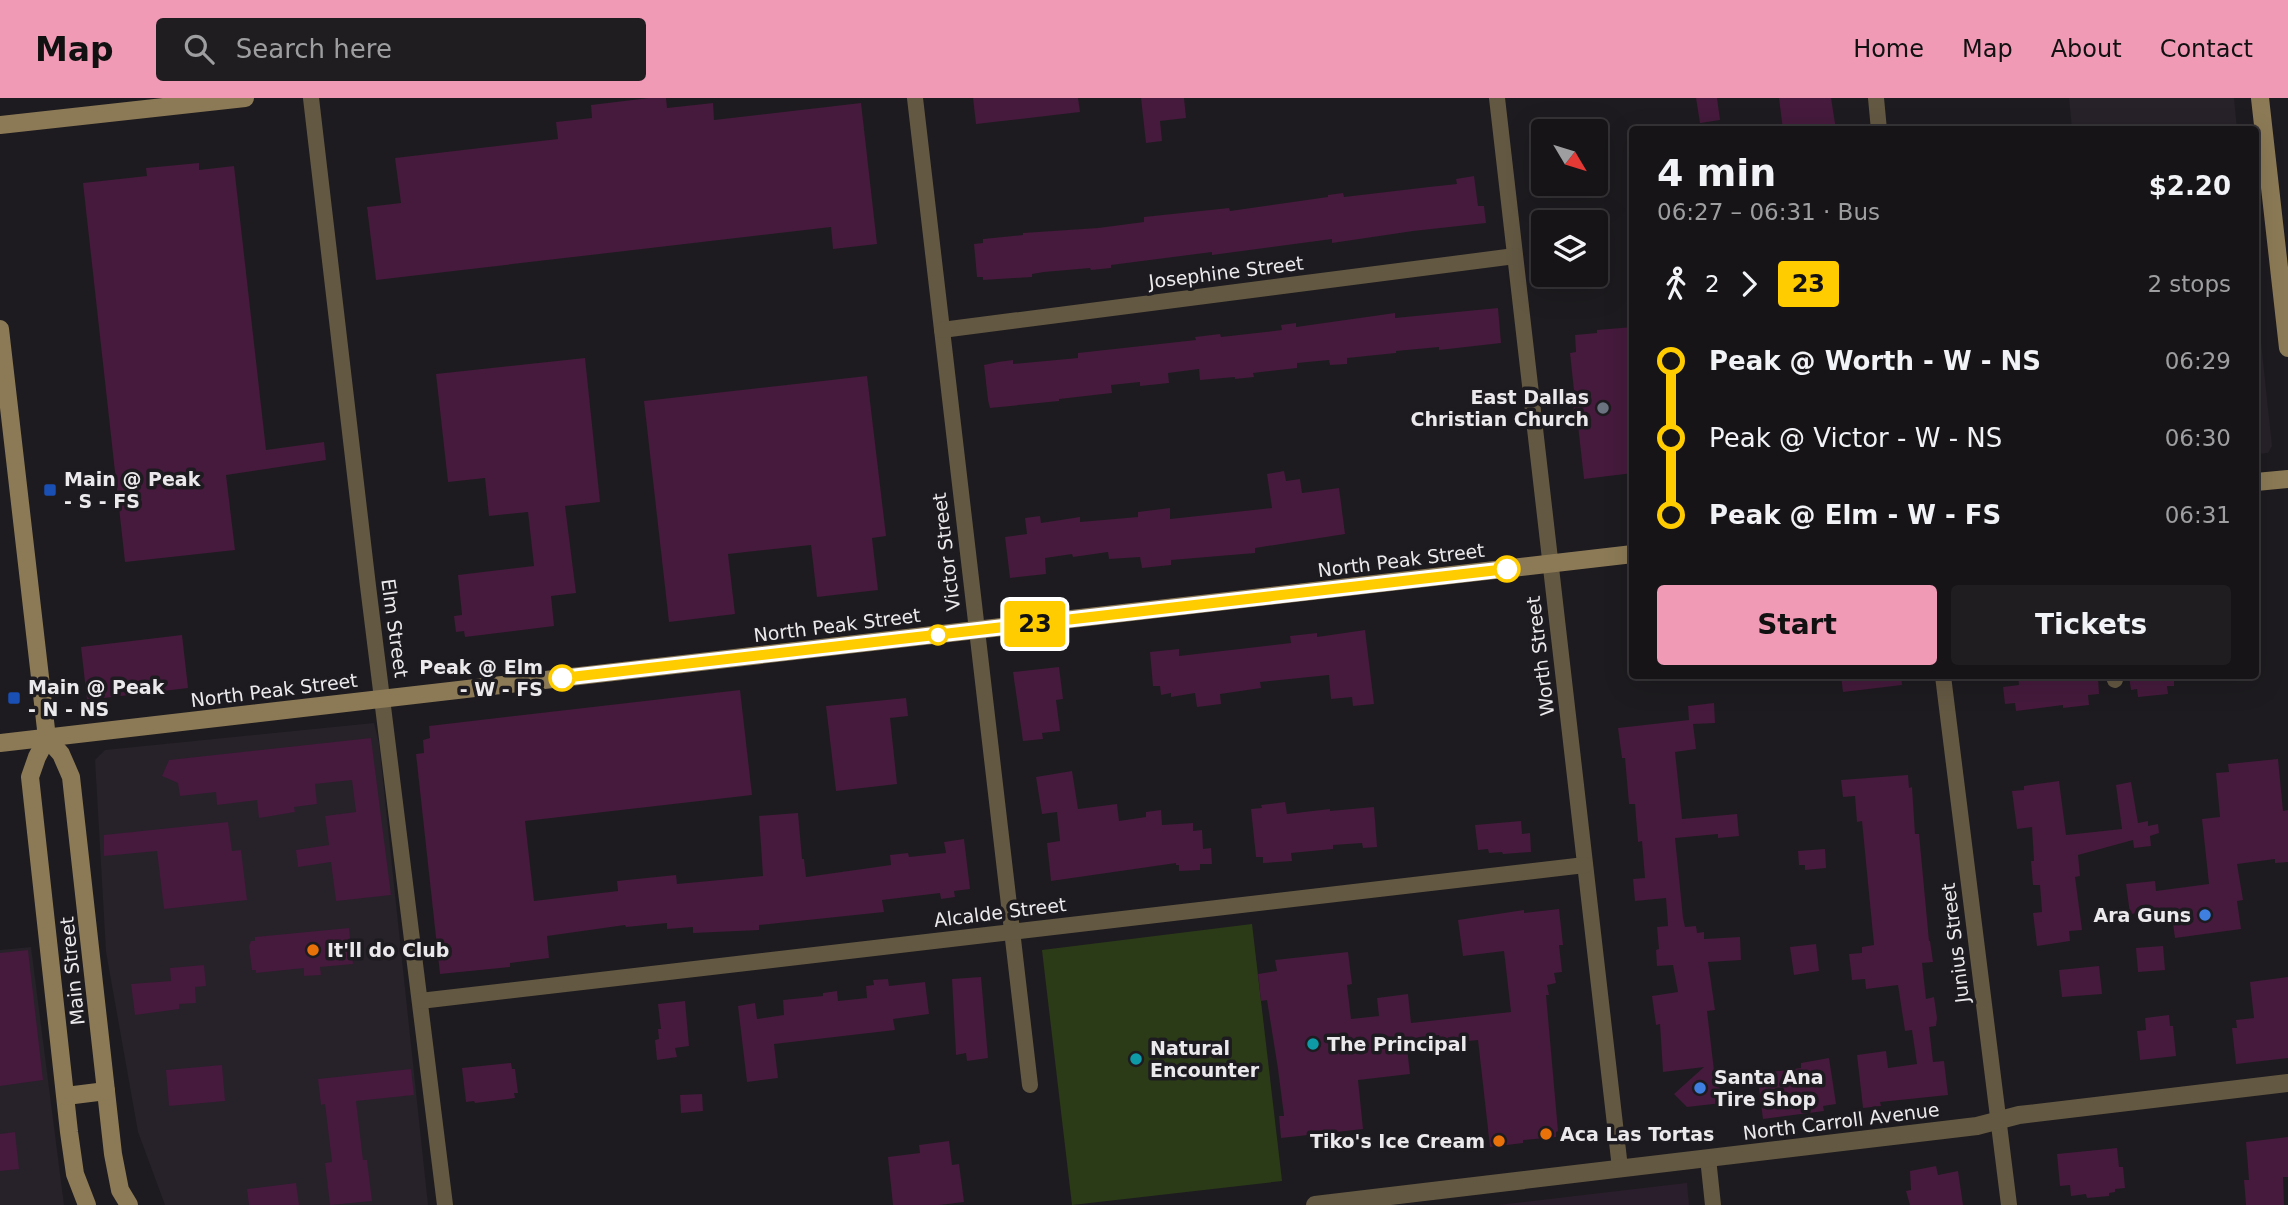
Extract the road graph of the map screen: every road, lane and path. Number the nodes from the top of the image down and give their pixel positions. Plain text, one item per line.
1 (244, 98) edge
2 (311, 98) edge
3 (915, 98) edge
4 (1497, 98) edge
5 (1876, 98) edge
6 (2260, 98) edge
7 (0, 125) edge
8 (1879, 126) edge
9 (1515, 256) junction
10 (0, 329) edge
11 (942, 330) junction
12 (2288, 348) edge
13 (2288, 479) edge
14 (2259, 482) edge
15 (1629, 554) edge
16 (1550, 564) junction
17 (976, 630) junction
18 (1943, 679) edge
19 (384, 699) junction
20 (47, 738) junction
21 (0, 743) edge
22 (1585, 865) junction
23 (1012, 932) junction
24 (420, 1001) junction
25 (2288, 1083) edge
26 (1030, 1085) dead end
27 (106, 1091) junction
28 (66, 1096) junction
29 (1998, 1121) junction
30 (1708, 1158) junction
31 (1620, 1168) junction
32 (87, 1205) edge
33 (129, 1205) edge
34 (445, 1205) edge
35 (1315, 1205) edge
36 (1713, 1205) edge
37 (2009, 1205) edge

1 - 7 main road
2 - 19 street, Elm Street
3 - 11 street, Victor Street
4 - 9 street, Worth Street
5 - 8 street
6 - 12 main road
9 - 11 street, Josephine Street
9 - 16 street, Worth Street
10 - 20 main road, Main Street
11 - 17 street, Victor Street
13 - 14 main road
15 - 16 main road, North Peak Street
16 - 17 main road, North Peak Street
16 - 22 street, Worth Street
17 - 19 main road, North Peak Street
17 - 23 street, Victor Street
18 - 29 street, Junius Street
19 - 20 main road, North Peak Street
19 - 24 street, Elm Street
20 - 21 main road, North Peak Street
20 - 27 main road, Main Street
20 - 28 main road, Main Street
22 - 23 street, Alcalde Street
22 - 31 street, Worth Street
23 - 24 street, Alcalde Street
23 - 26 street, Victor Street
24 - 34 street, Elm Street
25 - 29 street, North Carroll Avenue
27 - 28 main road
27 - 33 main road, Main Street
28 - 32 main road, Main Street
29 - 30 street, North Carroll Avenue
29 - 37 street, Junius Street
30 - 31 street, North Carroll Avenue
30 - 36 street
31 - 35 street, North Carroll Avenue

